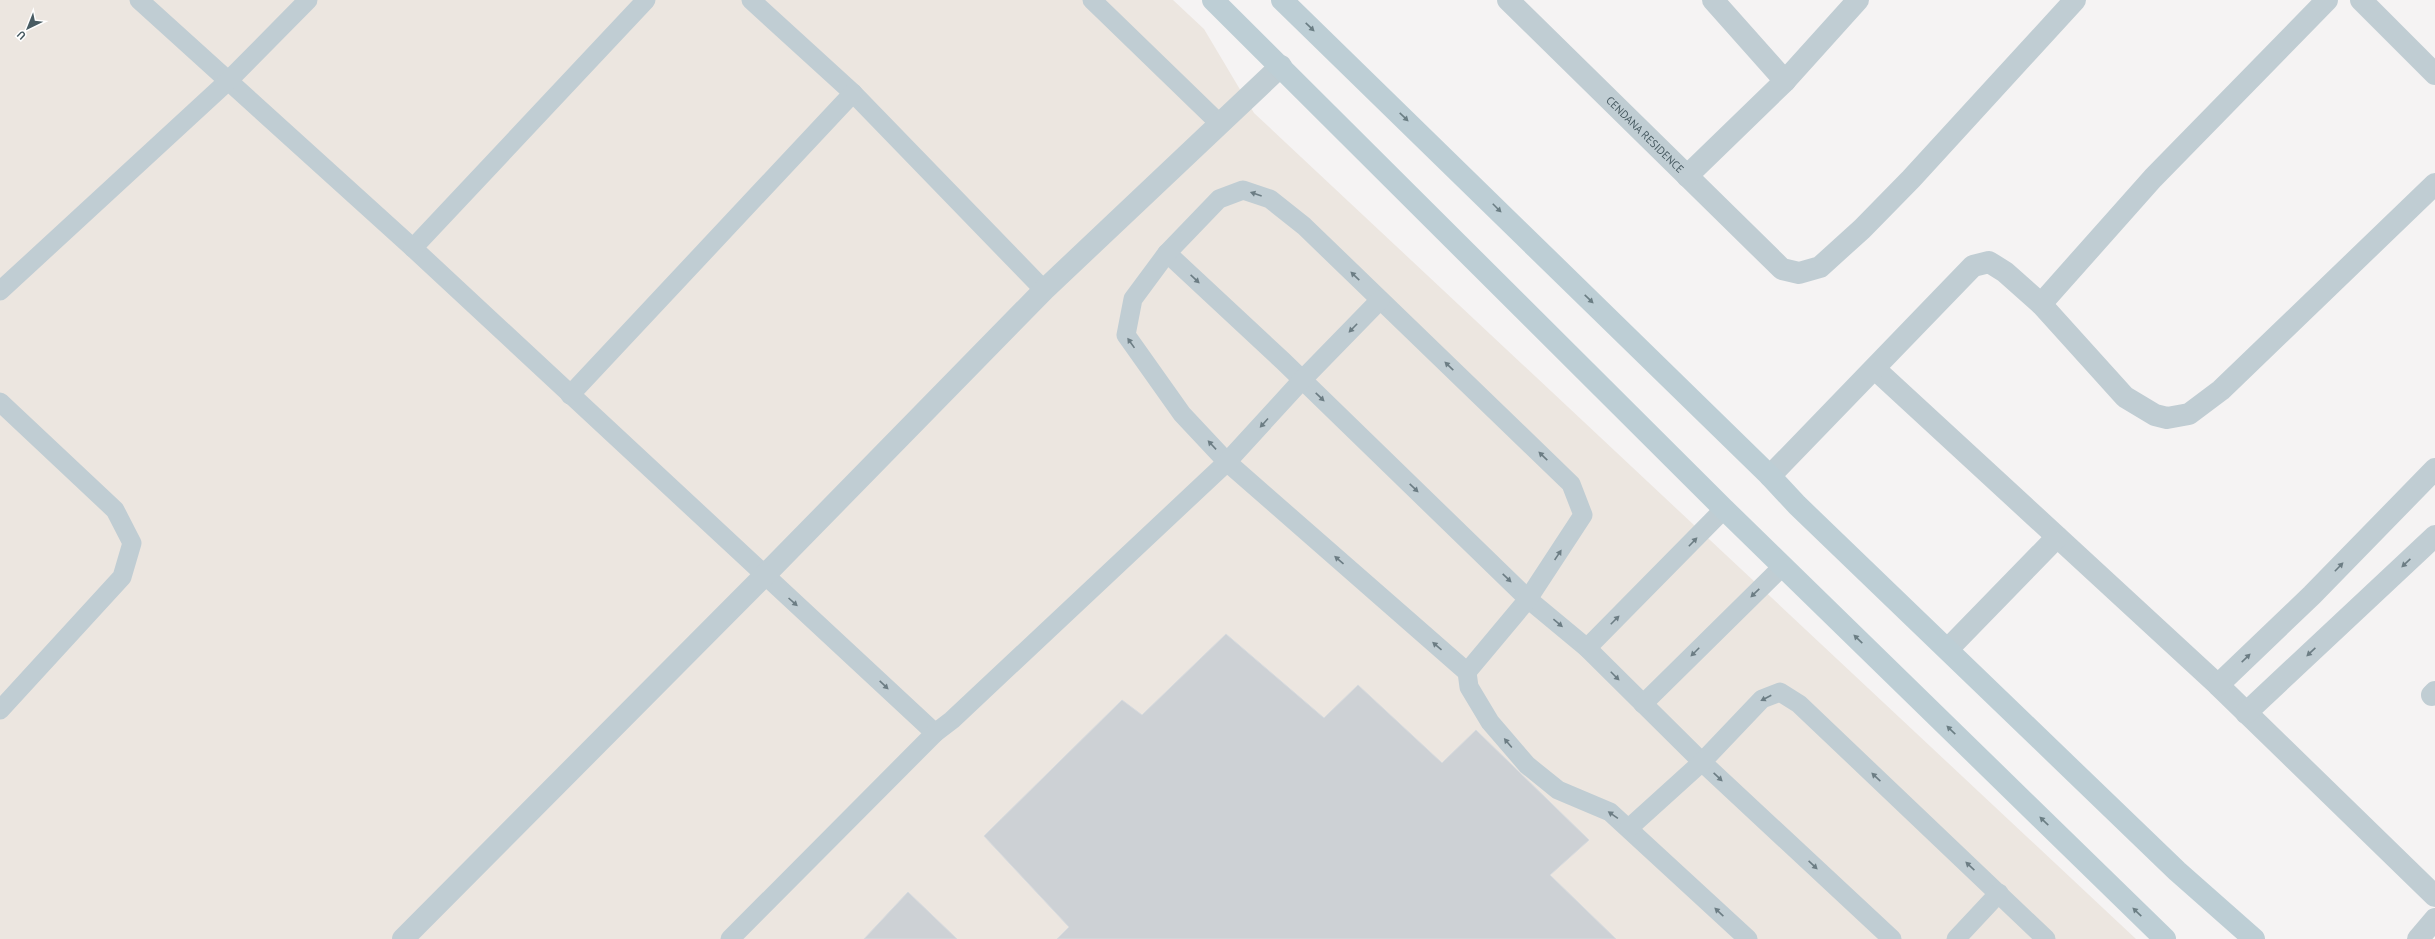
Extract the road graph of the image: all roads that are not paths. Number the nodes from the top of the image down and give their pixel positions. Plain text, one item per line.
1 (139, 0) edge
2 (308, 0) edge
3 (646, 0) edge
4 (750, 0) edge
5 (1092, 0) edge
6 (1213, 0) edge
7 (1282, 0) edge
8 (1508, 0) edge
9 (1713, 0) edge
10 (1858, 0) edge
11 (2075, 0) edge
12 (2327, 0) edge
13 (2361, 0) edge
14 (1281, 66) junction
15 (2435, 74) edge
16 (228, 81) junction
17 (1785, 81) junction
18 (853, 93) junction
19 (1219, 123) junction
20 (1687, 176) junction
21 (2435, 184) edge
22 (413, 248) junction
23 (1167, 253) junction
24 (1044, 290) junction
25 (0, 292) edge
26 (1380, 300) junction
27 (2041, 304) junction
28 (1875, 369) junction
29 (1302, 380) junction
30 (570, 395) junction
31 (0, 402) edge
32 (1227, 462) junction
33 (2435, 469) edge
34 (1770, 476) junction
35 (1724, 509) junction
36 (2435, 536) edge
37 (2057, 537) junction
38 (1783, 566) junction
39 (764, 576) junction
40 (1528, 599) junction
41 (1587, 648) junction
42 (1948, 649) junction
43 (1467, 672) junction
44 (2218, 685) junction
45 (1643, 704) junction
46 (0, 710) edge
47 (2246, 713) junction
48 (935, 733) junction
49 (1702, 762) junction
50 (1629, 828) junction
51 (1998, 893) junction
52 (2435, 896) edge
53 (2435, 919) edge
54 (403, 939) edge
55 (730, 939) edge
56 (1748, 939) edge
57 (1892, 939) edge
58 (1956, 939) edge
59 (2046, 939) edge
60 (2165, 939) edge
61 (2254, 939) edge
62 (2418, 939) edge

1 - 16 lane
2 - 16 lane
3 - 22 lane
4 - 18 lane
5 - 19 lane
6 - 14 main road
7 -> 34 main road
8 - 20 street, CENDANA RESIDENCE
9 - 17 street
10 - 17 street
11 - 20 street, CENDANA RESIDENCE
12 - 27 street
13 - 15 street
14 - 19 street
14 - 35 main road
16 - 22 lane
16 - 25 lane
17 - 20 street
18 - 24 lane
18 - 30 lane
19 - 24 street
21 - 27 street
22 - 30 lane
26 -> 23 lane
23 -> 29 lane
32 -> 23 lane
24 - 39 street
26 -> 29 lane
40 -> 26 lane
27 - 28 street
28 - 34 street
28 - 37 street
29 -> 32 lane
29 -> 40 lane
30 - 39 lane
31 - 46 lane
43 -> 32 lane
32 - 48 lane
44 -> 33 street
34 - 42 main road
35 - 38 main road
41 -> 35 lane
36 -> 47 street
37 - 42 street
37 - 44 street
38 -> 45 lane
60 -> 38 main road
39 -> 48 lane
39 - 54 street
40 -> 41 lane
40 - 43 lane
41 -> 45 lane
42 - 61 main road
50 -> 43 lane
44 - 47 street
45 - 49 lane
47 - 52 street
48 - 55 lane
49 - 50 lane
51 -> 49 lane
49 -> 57 lane
56 -> 50 lane
51 - 58 lane
51 - 59 lane
53 - 62 street

